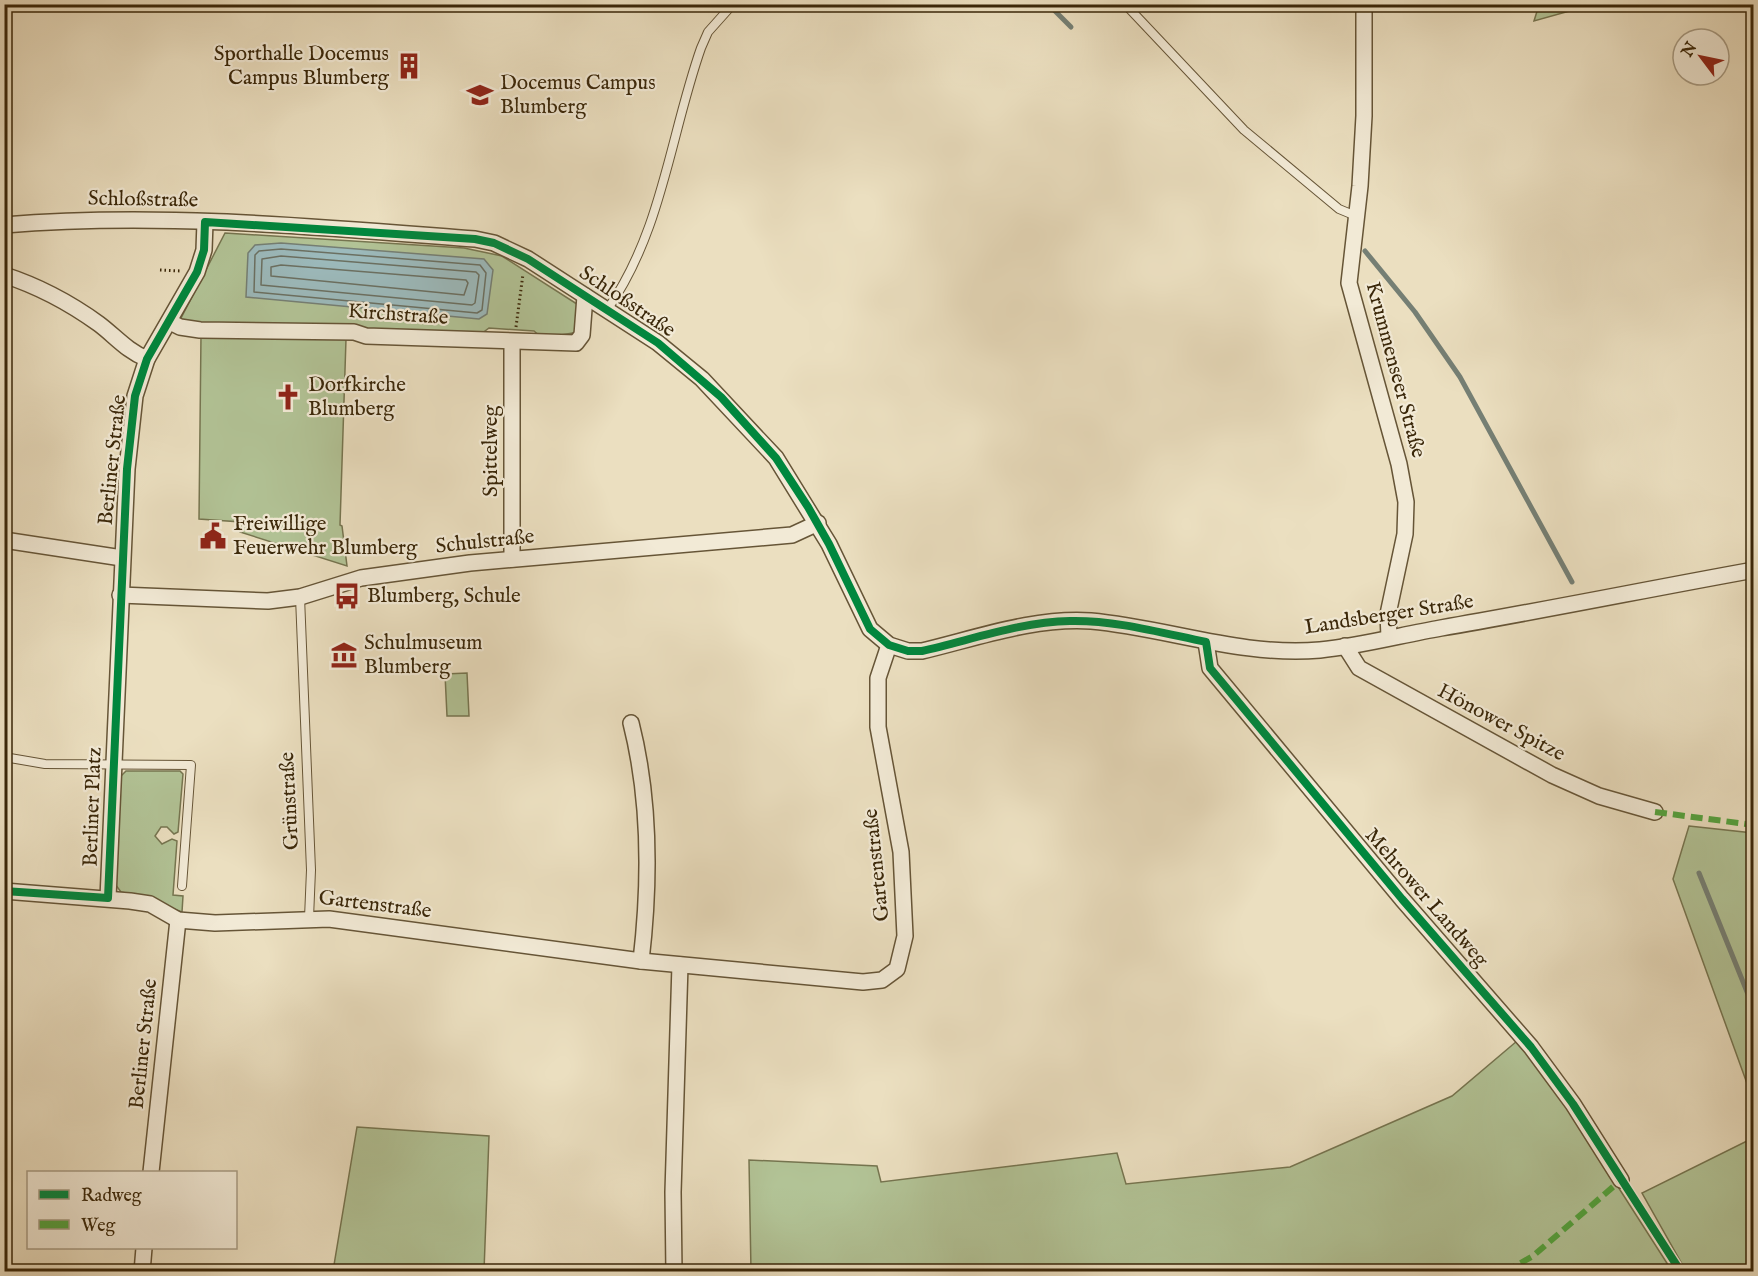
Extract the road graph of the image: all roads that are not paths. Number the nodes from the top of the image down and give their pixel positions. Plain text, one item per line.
1 (733, 4) edge
2 (1125, 4) edge
3 (1364, 4) edge
4 (1356, 216) junction
5 (205, 222) junction
6 (4, 225) edge
7 (4, 275) edge
8 (585, 296) junction
9 (607, 310) junction
10 (170, 322) junction
11 (512, 343) junction
12 (147, 359) junction
13 (818, 523) junction
14 (4, 540) edge
15 (122, 558) junction
16 (512, 559) junction
17 (1754, 570) edge
18 (120, 595) junction
19 (300, 597) junction
20 (1389, 637) junction
21 (1206, 642) junction
22 (889, 645) junction
23 (1345, 646) junction
24 (115, 717) joint
25 (631, 723) dead end
26 (4, 757) edge
27 (114, 763) junction
28 (1655, 813) dead end
29 (182, 886) dead end
30 (4, 891) edge
31 (108, 898) junction
32 (309, 918) junction
33 (178, 920) junction
34 (641, 961) junction
35 (680, 965) junction
36 (152, 1171) edge
37 (1621, 1180) dead end
38 (144, 1249) edge
39 (142, 1272) edge
40 (674, 1272) edge

1 - 9 lane
2 - 4 lane
3 - 4 street, Krummenseer Straße
4 - 20 street, Krummenseer Straße
5 - 6 street, Schloßstraße
5 - 8 street, Schloßstraße
5 - 10 street, Berliner Straße
7 - 12 street
8 - 9 street, Schloßstraße
8 - 11 street, Kirchstraße
9 - 13 street, Schloßstraße
10 - 11 street, Kirchstraße
10 - 12 street, Berliner Straße
11 - 16 street, Spittelweg
12 - 15 street, Berliner Straße
13 - 16 street, Schulstraße
13 - 22 street, Schloßstraße
14 - 15 street
15 - 18 street, Berliner Straße
16 - 19 street, Schulstraße
17 - 20 street, Landsberger Straße
18 - 19 street, Schulstraße
18 - 24 street, Berliner Straße
19 - 32 lane, Grünstraße
20 - 23 street, Landsberger Straße
21 - 22 street, Landsberger Straße
21 - 23 street, Landsberger Straße
21 - 37 street, Mehrower Landweg
22 - 35 street, Gartenstraße
23 - 28 street, Hönower Spitze
24 - 27 street, Berliner Platz
25 - 34 street
26 - 27 lane
27 - 29 lane, Berliner Platz
27 - 31 street, Berliner Platz
30 - 31 street, Gartenstraße
31 - 33 street, Gartenstraße
32 - 33 street, Gartenstraße
32 - 34 street, Gartenstraße
33 - 36 street, Berliner Straße
34 - 35 street, Gartenstraße
35 - 40 street
38 - 39 street

